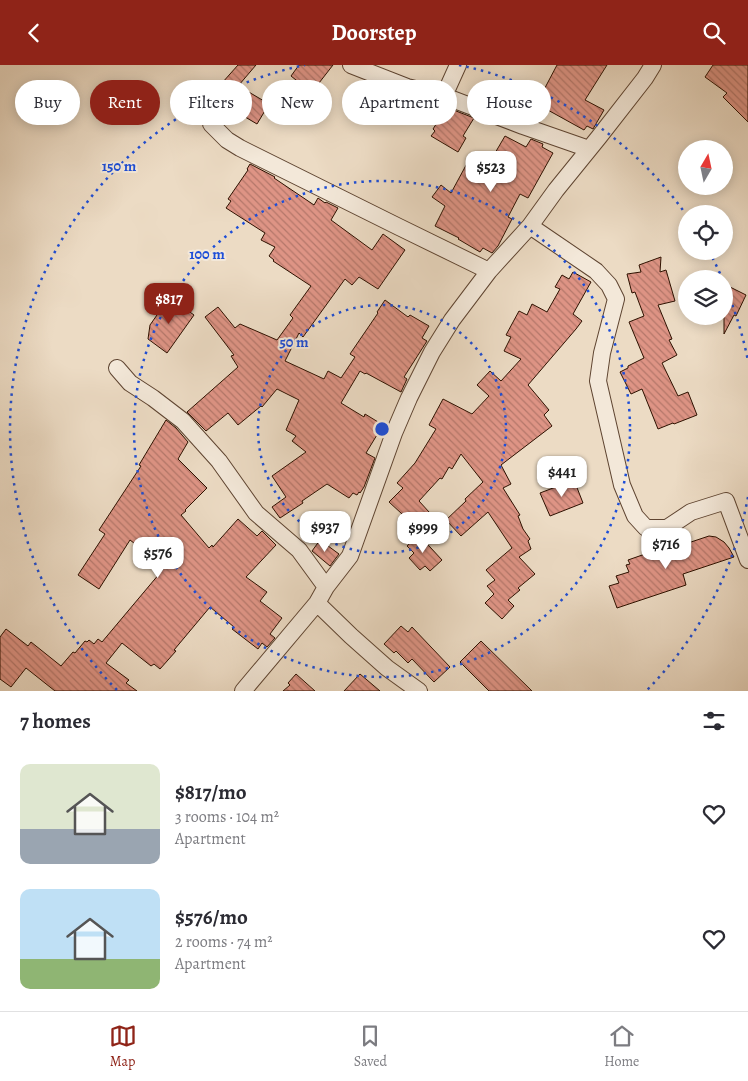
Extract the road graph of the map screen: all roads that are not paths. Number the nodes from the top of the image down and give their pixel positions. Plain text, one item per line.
1 (351, 65) edge
2 (458, 65) edge
3 (653, 65) edge
4 (388, 80) edge
5 (451, 80) edge
6 (457, 101) edge
7 (212, 125) edge
8 (589, 149) junction
9 (530, 226) junction
10 (489, 271) junction
11 (117, 367) dead end
12 (748, 559) edge
13 (326, 587) junction
14 (317, 603) junction
15 (243, 691) edge
16 (419, 691) edge

1 - 4 street
2 - 5 street
3 - 8 street
6 - 8 street
7 - 10 street
8 - 9 street
9 - 10 street
9 - 12 street
10 - 13 street
11 - 13 street
13 - 14 street
14 - 15 street
14 - 16 street

